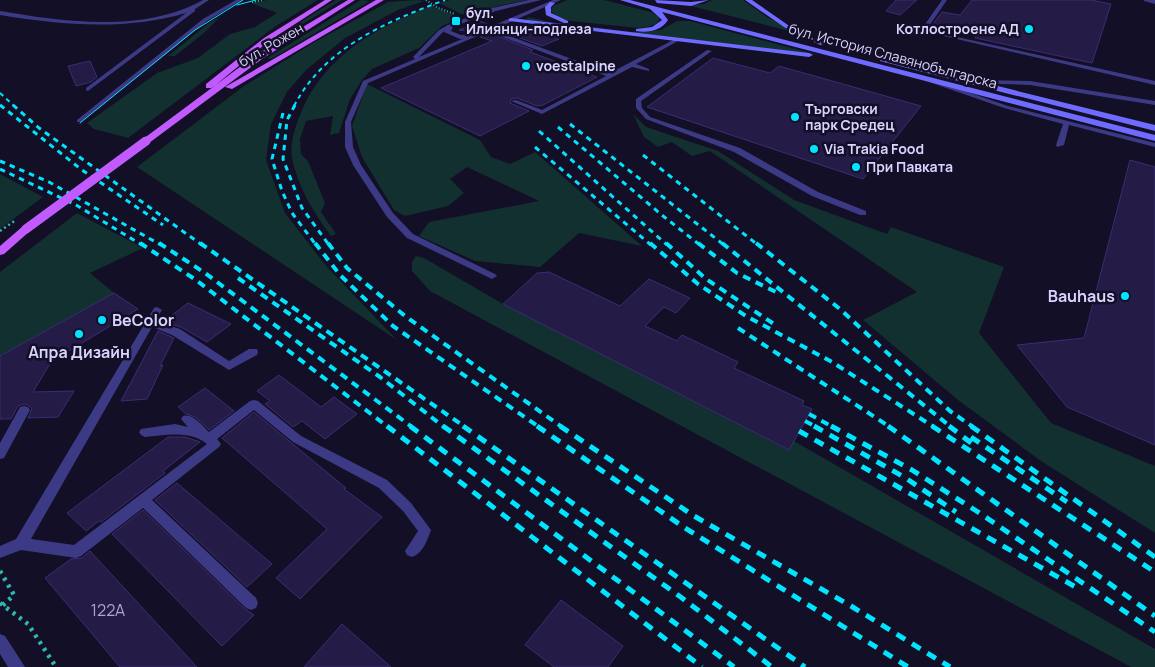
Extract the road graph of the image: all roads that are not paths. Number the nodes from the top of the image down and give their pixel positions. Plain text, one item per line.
1 (207, 0) edge
2 (538, 0) edge
3 (623, 0) edge
4 (655, 0) edge
5 (706, 0) edge
6 (748, 0) edge
7 (945, 0) edge
8 (1146, 0) edge
9 (242, 1) edge
10 (327, 1) edge
11 (555, 1) edge
12 (349, 2) edge
13 (378, 2) edge
14 (1155, 2) edge
15 (642, 5) junction
16 (198, 7) junction
17 (494, 9) junction
18 (0, 13) edge
19 (528, 13) junction
20 (511, 20) junction
21 (575, 24) junction
22 (450, 26) junction
23 (494, 32) dead end
24 (474, 36) junction
25 (677, 40) junction
26 (822, 44) junction
27 (708, 51) dead end
28 (857, 61) junction
29 (410, 63) junction
30 (630, 64) junction
31 (647, 70) dead end
32 (610, 75) junction
33 (922, 78) junction
34 (976, 82) junction
35 (1155, 83) edge
36 (88, 89) dead end
37 (514, 100) dead end
38 (1155, 103) edge
39 (177, 117) junction
40 (78, 121) dead end
41 (1067, 122) junction
42 (1155, 128) edge
43 (1155, 138) edge
44 (1060, 146) dead end
45 (1155, 146) edge
46 (863, 213) dead end
47 (26, 229) junction
48 (0, 247) edge
49 (0, 252) edge
50 (492, 276) dead end
51 (157, 310) dead end
52 (150, 323) junction
53 (253, 352) dead end
54 (24, 410) dead end
55 (187, 419) dead end
56 (145, 432) dead end
57 (208, 437) junction
58 (0, 454) edge
59 (143, 500) junction
60 (21, 544) junction
61 (412, 551) dead end
62 (0, 552) edge
63 (251, 603) dead end
64 (0, 641) edge
65 (17, 667) edge

1 - 16 lane
2 - 17 street
3 - 15 main road, бул. История Славянобългарска
4 - 5 main road
4 - 26 main road, бул. История Славянобългарска
6 - 26 main road
7 - 35 lane
8 - 14 lane
9 - 40 lane
10 - 39 main road, бул. Рожен
11 - 19 street
11 - 21 main road
12 - 39 main road, бул. Рожен
13 - 39 main road, бул. Рожен
15 - 21 main road
15 - 28 main road, бул. История Славянобългарска
16 - 18 lane
16 - 36 lane
17 - 19 street
17 - 22 street
19 - 20 street
19 - 21 main road
20 - 24 street
20 - 25 main road
22 - 24 street
22 - 29 lane
23 - 32 lane
24 - 29 lane
25 - 28 main road
25 - 30 lane
26 - 34 main road, бул. История Славянобългарска
27 - 46 lane
28 - 33 main road, бул. История Славянобългарска
29 - 50 lane
30 - 31 lane
30 - 32 lane
32 - 37 lane
33 - 41 lane
33 - 43 main road, бул. История Славянобългарска
34 - 38 lane
34 - 42 main road, бул. История Славянобългарска
39 - 47 main road, бул. Рожен, bridge
41 - 44 lane
41 - 45 lane
47 - 48 main road, бул. Рожен
47 - 49 main road, бул. Рожен
51 - 52 lane
52 - 53 lane
52 - 60 lane
54 - 58 lane
55 - 57 lane
56 - 57 lane
57 - 59 lane
57 - 61 lane
59 - 60 lane
59 - 63 lane
60 - 62 lane
64 - 65 lane

